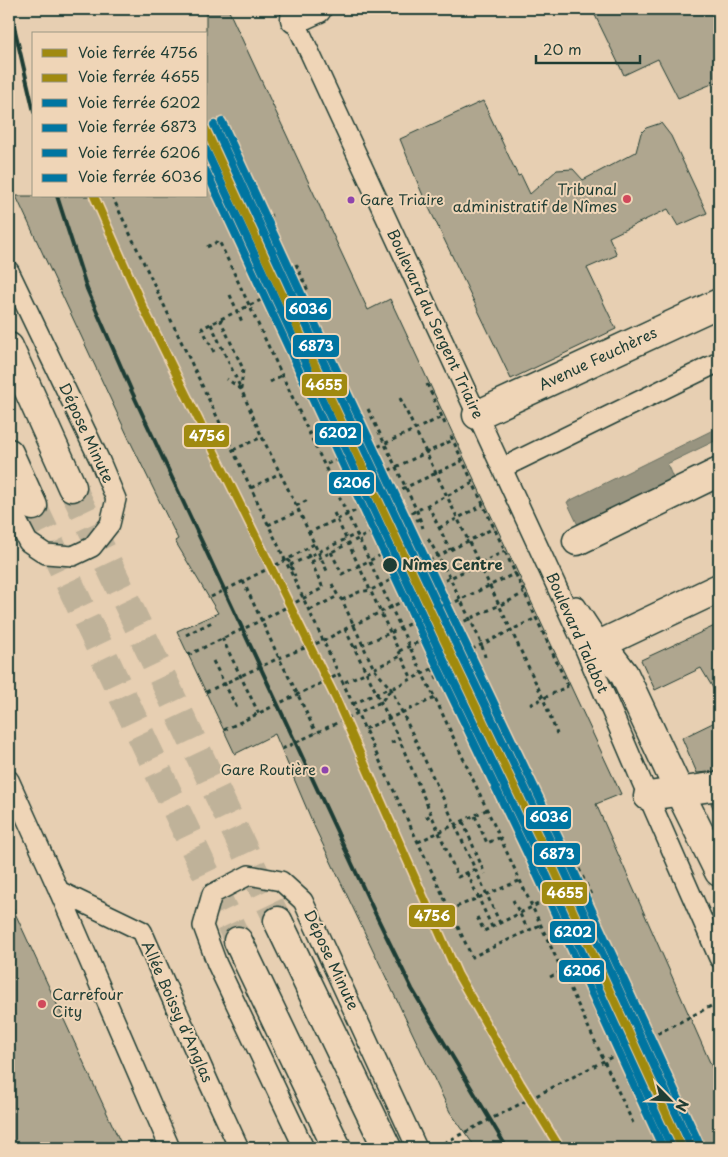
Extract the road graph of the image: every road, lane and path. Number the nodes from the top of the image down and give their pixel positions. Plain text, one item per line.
1 (300, 12) edge
2 (113, 198) edge
3 (272, 215) dead end
4 (207, 247) dead end
5 (296, 264) dead end
6 (9, 271) edge
7 (303, 280) junction
8 (309, 293) dead end
9 (230, 295) dead end
10 (719, 303) edge
11 (237, 311) junction
12 (220, 319) junction
13 (211, 324) junction
14 (243, 324) dead end
15 (9, 346) edge
16 (335, 350) dead end
17 (214, 352) dead end
18 (324, 355) junction
19 (719, 362) edge
20 (282, 375) junction
21 (227, 379) dead end
22 (270, 382) dead end
23 (427, 384) dead end
24 (241, 390) junction
25 (400, 398) dead end
26 (368, 409) dead end
27 (477, 415) junction
28 (329, 428) dead end
29 (416, 429) junction
30 (262, 437) junction
31 (385, 444) junction
32 (232, 450) dead end
33 (427, 452) junction
34 (9, 453) edge
35 (346, 455) junction
36 (349, 460) junction
37 (462, 461) junction
38 (327, 464) dead end
39 (396, 467) junction
40 (502, 468) junction
41 (719, 472) edge
42 (280, 473) junction
43 (437, 473) junction
44 (473, 483) junction
45 (360, 484) junction
46 (72, 487) tunnel mouth
47 (406, 487) junction
48 (250, 488) dead end
49 (447, 496) junction
50 (308, 500) dead end
51 (370, 504) junction
52 (428, 505) junction
53 (21, 506) edge
54 (296, 506) junction
55 (484, 506) junction
56 (417, 510) junction
57 (299, 511) junction
58 (334, 514) dead end
59 (406, 516) junction
60 (458, 518) junction
61 (337, 519) junction
62 (267, 525) dead end
63 (404, 526) junction
64 (380, 528) junction
65 (439, 528) junction
66 (494, 528) junction
67 (308, 533) junction
68 (357, 534) junction
69 (416, 538) junction
70 (428, 539) dead end
71 (468, 540) junction
72 (577, 542) dead end
73 (314, 544) junction
74 (348, 544) junction
75 (306, 550) junction
76 (450, 550) junction
77 (391, 551) junction
78 (505, 551) junction
79 (318, 552) junction
80 (331, 552) junction
81 (439, 556) junction
82 (320, 558) junction
83 (543, 558) junction
84 (288, 559) junction
85 (311, 562) junction
86 (428, 562) junction
87 (480, 564) junction
88 (288, 566) junction
89 (359, 566) junction
90 (402, 574) junction
91 (515, 574) junction
92 (450, 578) junction
93 (243, 581) junction
94 (332, 584) dead end
95 (490, 586) junction
96 (719, 588) edge
97 (371, 590) junction
98 (524, 593) junction
99 (338, 596) junction
100 (211, 597) dead end
101 (412, 597) junction
102 (304, 598) junction
103 (342, 600) junction
104 (460, 600) junction
105 (500, 606) junction
106 (310, 610) junction
107 (381, 612) junction
108 (422, 618) junction
109 (536, 618) junction
110 (470, 619) junction
111 (262, 620) junction
112 (214, 621) dead end
113 (354, 625) junction
114 (344, 629) junction
115 (511, 630) junction
116 (390, 633) junction
117 (186, 634) dead end
118 (431, 637) junction
119 (222, 638) junction
120 (325, 640) junction
121 (363, 644) junction
122 (482, 644) junction
123 (601, 644) junction
124 (354, 648) junction
125 (399, 651) junction
126 (188, 654) dead end
127 (401, 656) junction
128 (485, 657) dead end
129 (279, 658) junction
130 (450, 660) junction
131 (213, 661) dead end
132 (443, 663) junction
133 (432, 668) junction
134 (374, 669) junction
135 (456, 671) dead end
136 (366, 672) junction
137 (422, 673) junction
138 (341, 674) junction
139 (240, 676) junction
140 (412, 678) junction
141 (438, 680) dead end
142 (345, 682) junction
143 (224, 683) junction
144 (390, 689) junction
145 (206, 692) dead end
146 (298, 695) junction
147 (434, 698) junction
148 (543, 698) junction
149 (381, 702) junction
150 (353, 704) junction
151 (530, 705) dead end
152 (236, 708) dead end
153 (358, 713) junction
154 (259, 714) junction
155 (365, 729) junction
156 (224, 730) dead end
157 (316, 733) junction
158 (558, 734) dead end
159 (399, 739) junction
160 (390, 742) dead end
161 (282, 748) dead end
162 (9, 780) edge
163 (719, 786) edge
164 (679, 791) junction
165 (450, 795) dead end
166 (648, 796) junction
167 (444, 798) junction
168 (486, 810) junction
169 (552, 812) dead end
170 (432, 814) junction
171 (475, 816) junction
172 (541, 816) junction
173 (426, 818) dead end
174 (463, 822) dead end
175 (499, 838) junction
176 (418, 842) junction
177 (475, 869) junction
178 (579, 869) dead end
179 (719, 872) edge
180 (467, 873) junction
181 (485, 874) dead end
182 (520, 881) junction
183 (584, 882) junction
184 (58, 891) junction
185 (592, 897) dead end
186 (513, 900) dead end
187 (449, 910) junction
188 (520, 914) junction
189 (477, 916) dead end
190 (278, 921) tunnel mouth
191 (500, 923) junction
192 (540, 925) junction
193 (492, 927) junction
194 (526, 928) dead end
195 (238, 941) tunnel mouth
196 (615, 947) dead end
197 (606, 952) junction
198 (719, 958) edge
199 (562, 971) junction
200 (550, 977) dead end
201 (719, 1002) edge
202 (675, 1106) dead end
203 (633, 1123) dead end
204 (443, 1144) dead end
205 (170, 1148) edge
206 (239, 1148) edge
207 (304, 1148) edge
208 (337, 1148) edge
209 (387, 1148) edge
210 (417, 1148) edge

1 - 27 lane, Boulevard du Sergent Triaire
2 - 88 path
3 - 18 path
4 - 20 path
5 - 7 path
6 - 53 lane, Dépose Minute
7 - 8 path
7 - 11 path
9 - 11 path
10 - 27 street, Avenue Feuchères
11 - 12 path
11 - 14 path
12 - 13 path
12 - 24 path
13 - 17 path
13 - 24 path
15 - 46 street
16 - 18 path
18 - 63 path
19 - 40 lane
20 - 22 path
20 - 68 path
21 - 24 path
23 - 29 path
24 - 30 path
25 - 29 path
26 - 31 path
27 - 40 lane, Boulevard du Sergent Triaire
28 - 35 path
29 - 31 path
29 - 33 path
30 - 32 path
30 - 42 path
31 - 36 path
31 - 39 path
33 - 37 path
33 - 39 path
33 - 43 path
34 - 53 street
35 - 36 path
35 - 38 path
36 - 45 path
37 - 43 path
37 - 44 path
39 - 45 path
39 - 47 path
40 - 83 lane, Boulevard du Sergent Triaire
41 - 72 street
42 - 48 path
42 - 54 path
43 - 47 path
43 - 49 path
44 - 49 path
44 - 55 path
45 - 51 path
47 - 51 path
47 - 56 path
49 - 52 path
49 - 60 path
50 - 54 path
51 - 61 path
51 - 64 path
52 - 56 path
52 - 65 path
54 - 57 path
55 - 60 path
55 - 66 path
56 - 59 path
56 - 63 path
57 - 62 path
57 - 67 path
58 - 61 path
59 - 64 path
59 - 69 path
60 - 65 path
60 - 71 path
61 - 67 path
61 - 74 path
63 - 172 path
64 - 74 path
64 - 77 path
65 - 76 path
66 - 71 path
66 - 78 path
67 - 73 path
68 - 79 path
68 - 137 path
69 - 77 path
69 - 86 path
70 - 81 path
71 - 76 path
71 - 87 path
73 - 75 path
73 - 82 path
74 - 80 path
74 - 89 path
75 - 84 path
75 - 85 path
76 - 81 path
77 - 89 path
77 - 90 path
78 - 87 path
78 - 91 path
79 - 82 path
79 - 88 path
80 - 82 path
80 - 89 path
81 - 86 path
81 - 92 path
82 - 85 path
83 - 123 lane, Boulevard Talabot
83 - 166 lane, Boulevard Talabot
84 - 93 path
84 - 102 path
85 - 102 path
86 - 90 path
87 - 92 path
87 - 95 path
88 - 150 path
89 - 97 path
90 - 97 path
90 - 101 path
91 - 95 path
91 - 98 path
92 - 101 path
92 - 104 path
93 - 100 path
93 - 111 path
94 - 99 path
95 - 104 path
95 - 105 path
96 - 123 street
97 - 103 path
97 - 107 path
98 - 105 path
98 - 109 path
99 - 103 path
99 - 106 path
101 - 107 path
101 - 108 path
102 - 106 path
102 - 111 path
103 - 113 path
104 - 108 path
104 - 110 path
105 - 110 path
105 - 115 path
106 - 120 path
107 - 113 path
107 - 116 path
108 - 116 path
108 - 118 path
109 - 115 path
109 - 148 path
110 - 118 path
110 - 122 path
111 - 119 path
111 - 129 path
112 - 117 path
113 - 114 path
113 - 121 path
114 - 120 path
114 - 124 path
115 - 122 path
115 - 148 path
116 - 121 path
116 - 125 path
118 - 125 path
118 - 132 path
119 - 126 path
119 - 139 path
120 - 129 path
120 - 138 path
121 - 124 path
121 - 134 path
122 - 128 path
122 - 130 path
123 - 164 street, Boulevard Talabot
124 - 136 path
125 - 127 path
127 - 134 path
127 - 140 path
129 - 139 path
129 - 146 path
130 - 132 path
130 - 135 path
131 - 143 path
132 - 133 path
133 - 140 path
133 - 141 path
134 - 136 path
134 - 144 path
136 - 142 path
136 - 149 path
137 - 147 path
137 - 150 path
138 - 142 path
138 - 146 path
139 - 143 path
139 - 154 path
140 - 144 path
142 - 153 path
143 - 145 path
143 - 152 path
144 - 149 path
144 - 167 path
146 - 154 path
146 - 157 path
147 - 155 path
147 - 168 path
148 - 151 path
148 - 158 path
149 - 153 path
149 - 159 path
150 - 155 path
153 - 157 path
154 - 156 path
155 - 176 path
157 - 161 path
159 - 160 path
159 - 170 path
162 - 184 lane
163 - 164 street
164 - 166 street
164 - 179 street, Boulevard Talabot
165 - 167 path
166 - 198 lane, Boulevard Talabot
167 - 177 path
168 - 171 path
168 - 175 path
169 - 172 path
170 - 173 path
170 - 180 path
171 - 175 path
171 - 176 path
172 - 197 path
174 - 181 path
175 - 182 path
176 - 187 path
177 - 180 path
177 - 191 path
178 - 183 path
180 - 193 path
182 - 187 path
182 - 192 path
183 - 185 path
183 - 188 path
184 - 205 lane
184 - 206 lane, Allée Boissy d'Anglas
186 - 188 path
187 - 192 path
188 - 191 path
188 - 194 path
189 - 193 path
190 - 209 street
191 - 193 path
192 - 199 path
195 - 208 street
196 - 197 path
197 - 202 path
199 - 200 path
199 - 203 path
201 - 204 path
207 - 210 lane, Dépose Minute

